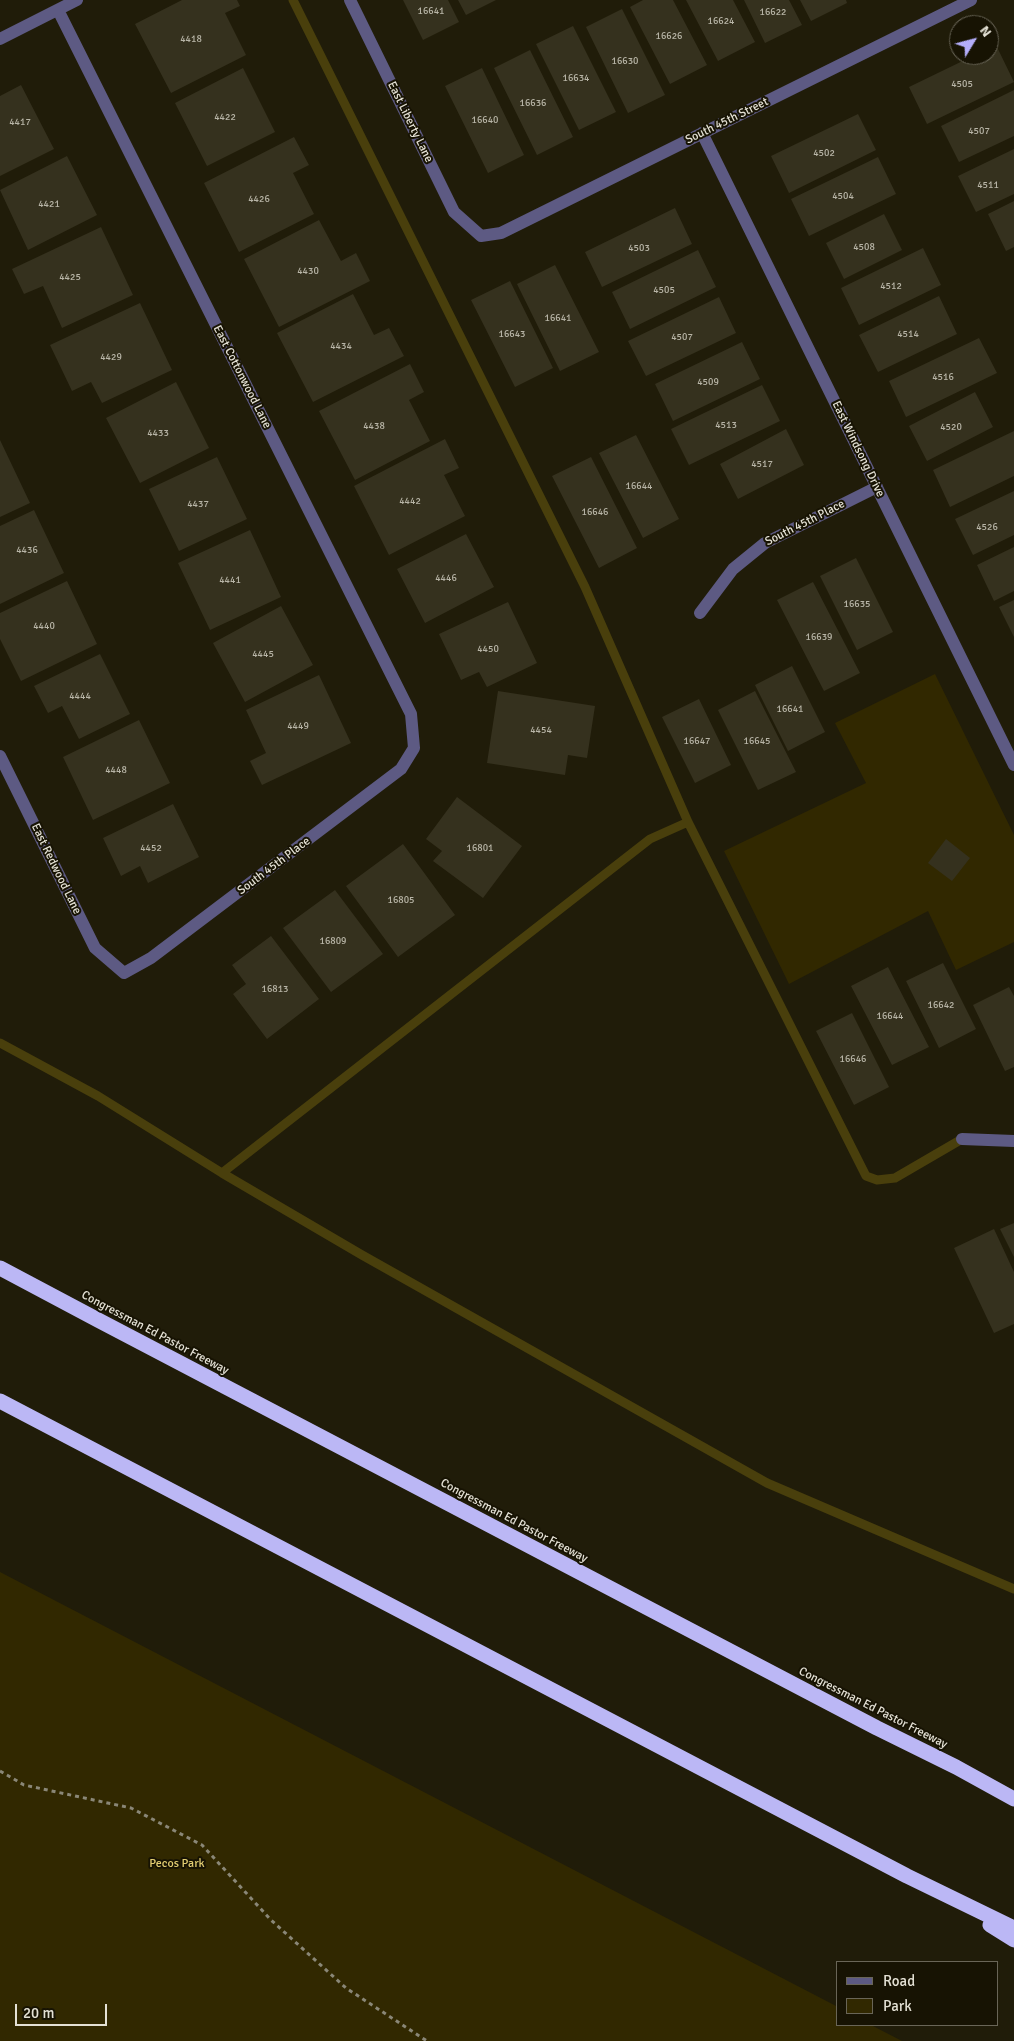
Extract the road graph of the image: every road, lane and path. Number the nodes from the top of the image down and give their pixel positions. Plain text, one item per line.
1 (78, 0) edge
2 (350, 0) edge
3 (971, 0) edge
4 (58, 10) junction
5 (0, 39) edge
6 (702, 133) junction
7 (480, 236) joint
8 (877, 487) junction
9 (700, 613) dead end
10 (414, 748) joint
11 (0, 756) edge
12 (1014, 765) edge
13 (124, 973) joint
14 (962, 1139) dead end
15 (1014, 1141) edge
16 (0, 1268) edge
17 (0, 1400) edge
18 (956, 1767) junction
19 (0, 1770) edge
20 (1014, 1795) edge
21 (1014, 1799) edge
22 (907, 1876) junction
23 (1014, 1928) edge
24 (1014, 1940) edge
25 (427, 2041) edge

1 - 4 street
2 - 7 street, East Liberty Lane
3 - 6 street, South 45th Street
4 - 5 street
4 - 10 street, East Cottonwood Lane
6 - 7 street, South 45th Street
6 - 8 street, East Windsong Drive
8 - 9 street, South 45th Place
8 - 12 street, East Windsong Drive
10 - 13 street, South 45th Place
11 - 13 street, East Redwood Lane
14 - 15 street
16 - 18 highway, Congressman Ed Pastor Freeway
17 - 22 highway
18 - 20 highway
18 - 21 highway, Congressman Ed Pastor Freeway
19 - 25 path
22 - 23 highway
22 - 24 highway

